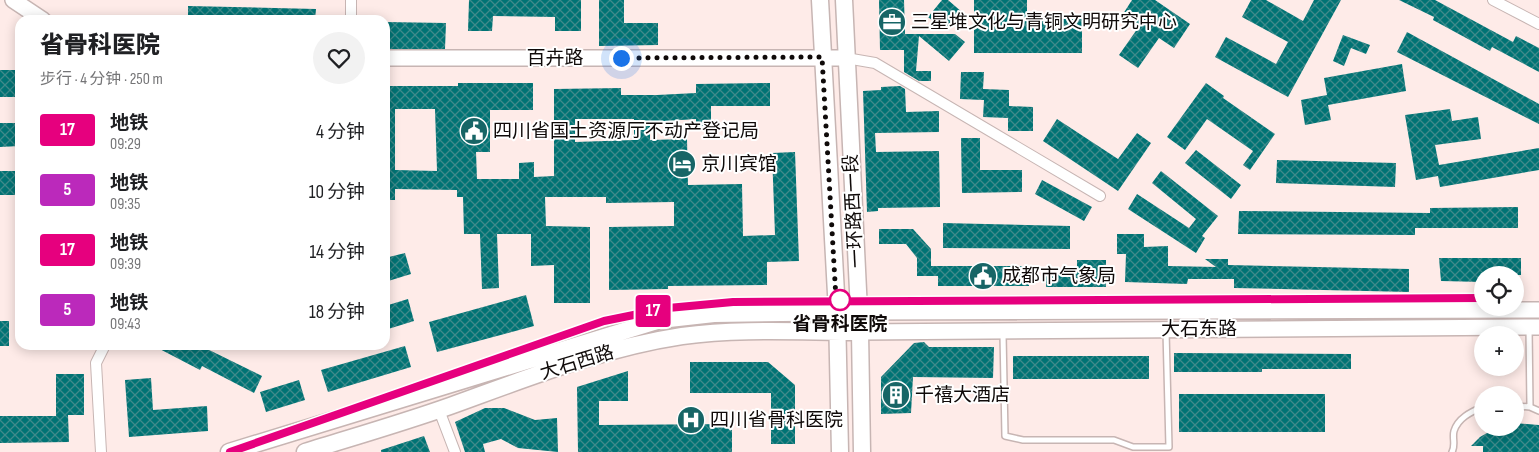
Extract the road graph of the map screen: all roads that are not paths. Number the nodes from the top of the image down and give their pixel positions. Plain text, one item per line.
1 (13, 0) edge
2 (351, 0) edge
3 (820, 0) edge
4 (844, 0) edge
5 (1493, 0) edge
6 (36, 15) edge
7 (351, 15) edge
8 (1539, 24) edge
9 (822, 57) junction
10 (390, 58) edge
11 (846, 58) junction
12 (1100, 196) dead end
13 (1539, 310) edge
14 (837, 312) junction
15 (859, 312) junction
16 (1534, 327) edge
17 (1166, 329) junction
18 (1003, 331) junction
19 (837, 332) junction
20 (860, 332) junction
21 (102, 350) edge
22 (1524, 407) edge
23 (1530, 407) junction
24 (439, 410) junction
25 (1474, 411) edge
26 (1539, 412) edge
27 (1168, 446) junction
28 (102, 452) edge
29 (229, 452) edge
30 (305, 452) edge
31 (455, 452) edge
32 (840, 452) edge
33 (862, 452) edge
34 (1172, 452) edge
35 (1452, 452) edge

1 - 6 main road
2 - 7 street
3 - 9 main road, 一环路西一段
4 - 11 main road, 一环路西一段
5 - 8 street
9 - 10 main road, 百卉路
9 - 11 main road, 百卉路
9 - 14 main road, 一环路西一段
11 - 12 street
11 - 15 main road, 一环路西一段
13 - 15 main road, 大石东路
14 - 15 main road, 大石西路
14 - 19 main road, 一环路西一段
14 - 29 main road, 大石西路
15 - 20 main road, 一环路西一段
16 - 17 main road, 大石东路
16 - 23 lane
17 - 18 main road, 大石东路
17 - 27 lane
18 - 20 main road, 大石东路
18 - 27 lane
19 - 20 main road, 大石西路
19 - 24 main road, 大石西路
19 - 32 main road, 一环路西一段
20 - 33 main road, 一环路西一段
21 - 28 street
22 - 23 lane
23 - 26 lane
24 - 30 main road, 大石西路
24 - 31 street
25 - 35 lane
27 - 34 lane

